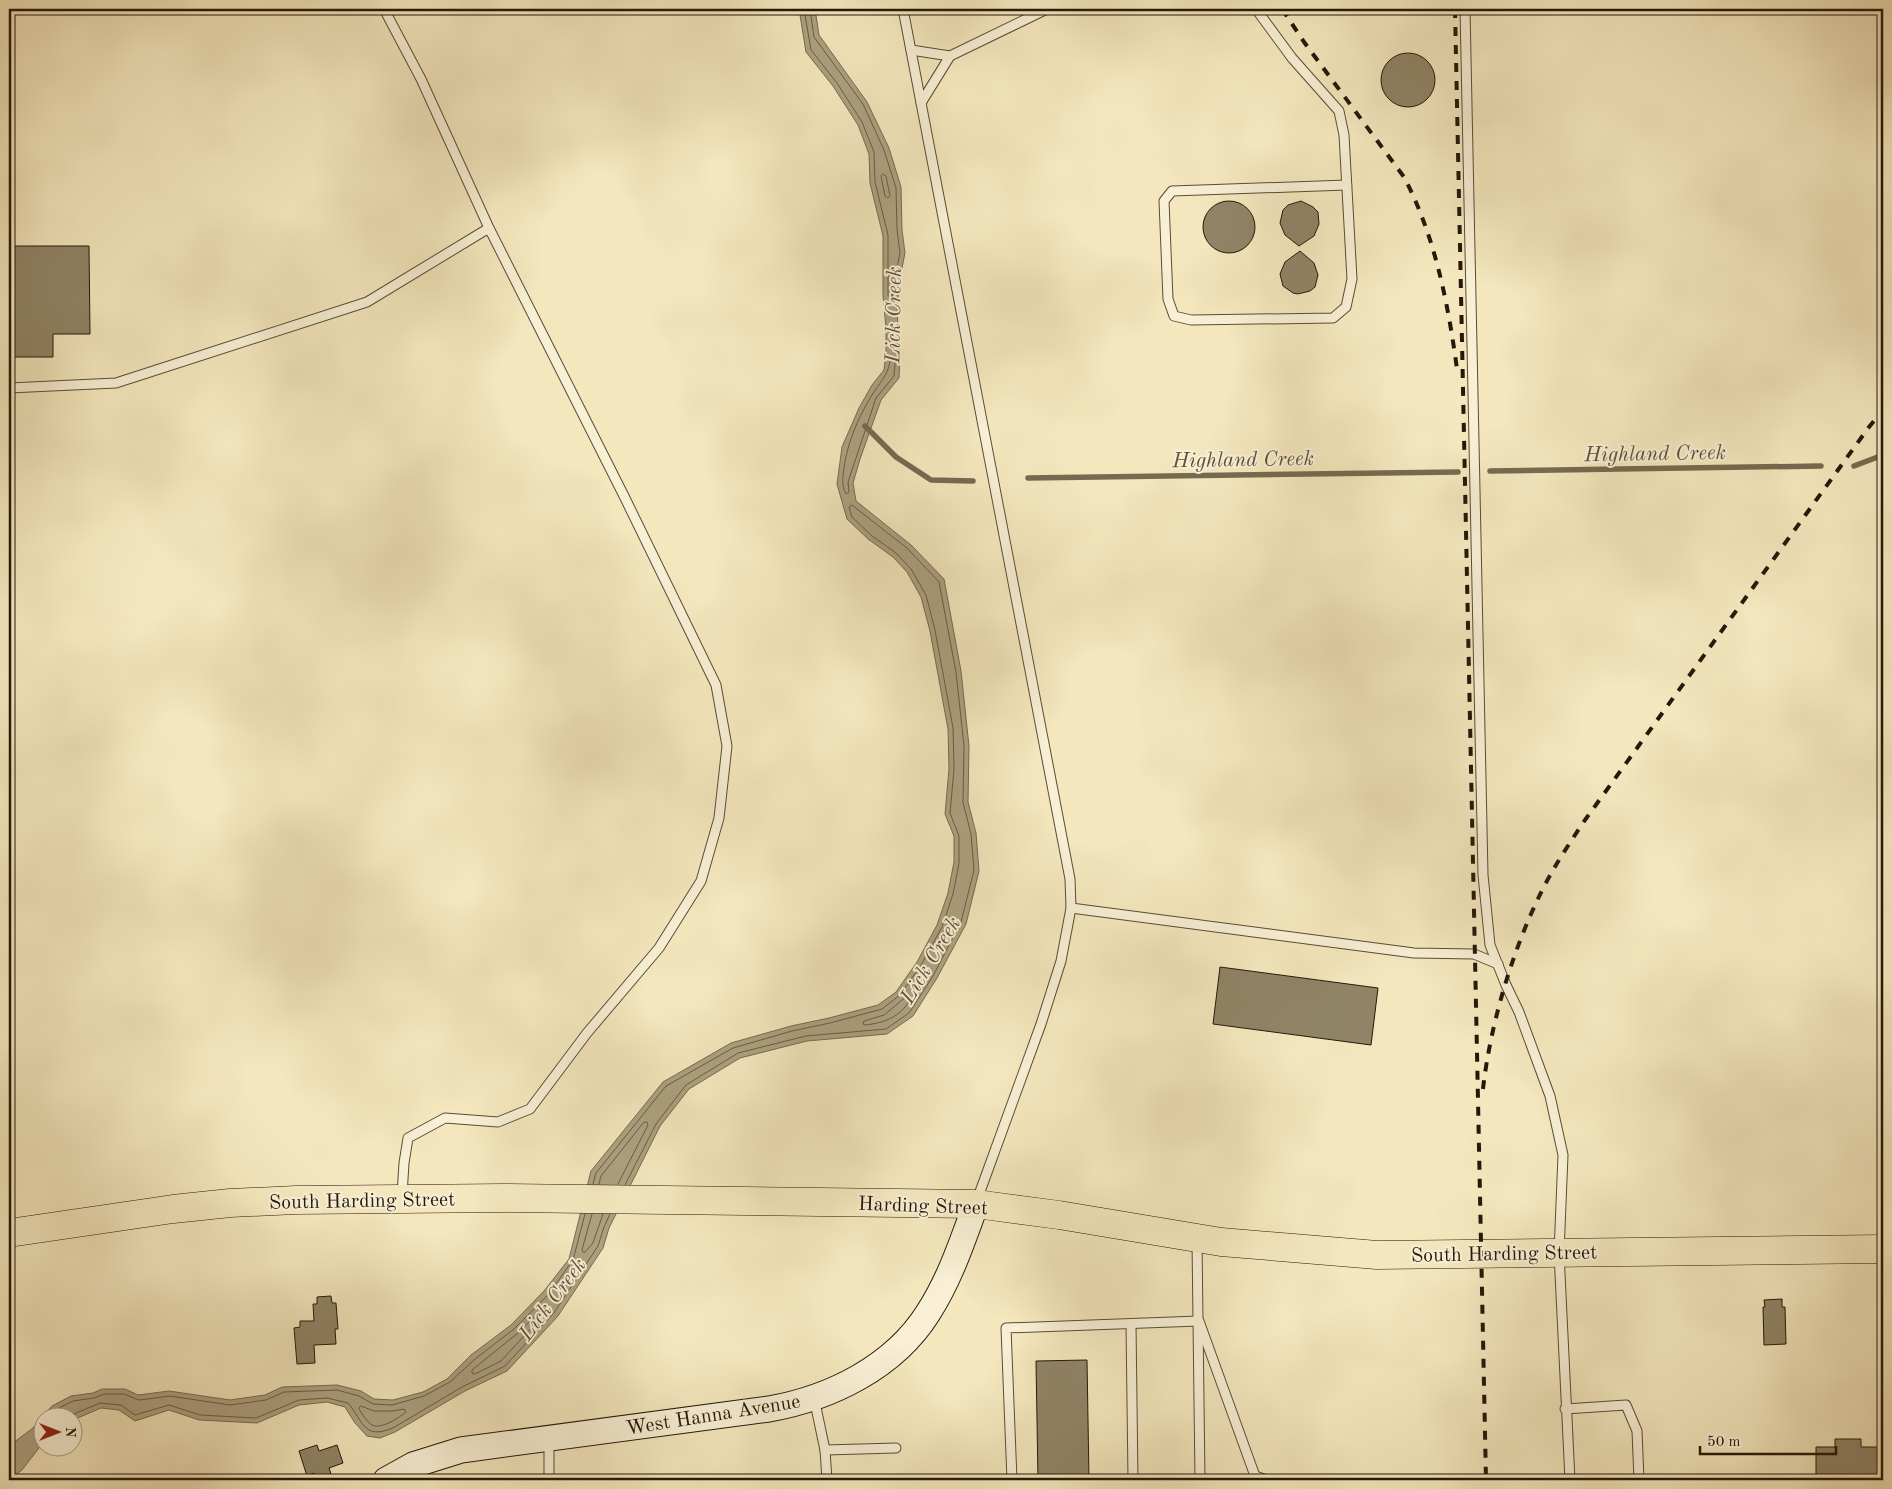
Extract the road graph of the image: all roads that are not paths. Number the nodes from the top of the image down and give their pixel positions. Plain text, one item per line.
1 (384, 9) edge
2 (903, 9) edge
3 (1047, 9) edge
4 (1256, 9) edge
5 (1465, 9) edge
6 (911, 50) junction
7 (950, 56) junction
8 (921, 103) junction
9 (1347, 185) junction
10 (489, 228) junction
11 (9, 388) edge
12 (1071, 908) junction
13 (1498, 964) junction
14 (402, 1199) junction
15 (718, 1200) joint
16 (976, 1204) junction
17 (1127, 1226) joint
18 (9, 1233) edge
19 (1197, 1238) junction
20 (1883, 1249) edge
21 (1559, 1253) junction
22 (1199, 1321) junction
23 (1131, 1324) junction
24 (814, 1398) junction
25 (1565, 1409) junction
26 (549, 1437) junction
27 (896, 1448) dead end
28 (825, 1450) junction
29 (1252, 1478) edge
30 (386, 1480) edge
31 (549, 1480) edge
32 (827, 1480) edge
33 (1012, 1480) edge
34 (1133, 1480) edge
35 (1200, 1480) edge
36 (1266, 1480) edge
37 (1570, 1480) edge
38 (1639, 1480) edge

1 - 10 lane
2 - 6 lane
3 - 7 lane
4 - 9 lane
5 - 13 lane
6 - 7 lane
6 - 8 lane
7 - 8 lane
8 - 12 lane
9 - 9 lane
10 - 11 lane
10 - 14 lane
12 - 13 lane
12 - 16 lane
13 - 21 lane
14 - 15 main road, South Harding Street
14 - 18 main road, South Harding Street
15 - 16 main road, Harding Street
16 - 17 main road, Harding Street
16 - 24 main road, West Hanna Avenue
17 - 19 main road, South Harding Street
19 - 21 main road, South Harding Street
19 - 22 lane
20 - 21 main road, South Harding Street
21 - 25 lane
22 - 23 lane
22 - 29 lane
22 - 35 lane
23 - 33 lane
23 - 34 lane
24 - 26 main road, West Hanna Avenue
24 - 28 lane
25 - 37 lane
25 - 38 lane
26 - 30 main road, West Hanna Avenue
26 - 31 lane
27 - 28 lane
28 - 32 lane
29 - 36 lane

